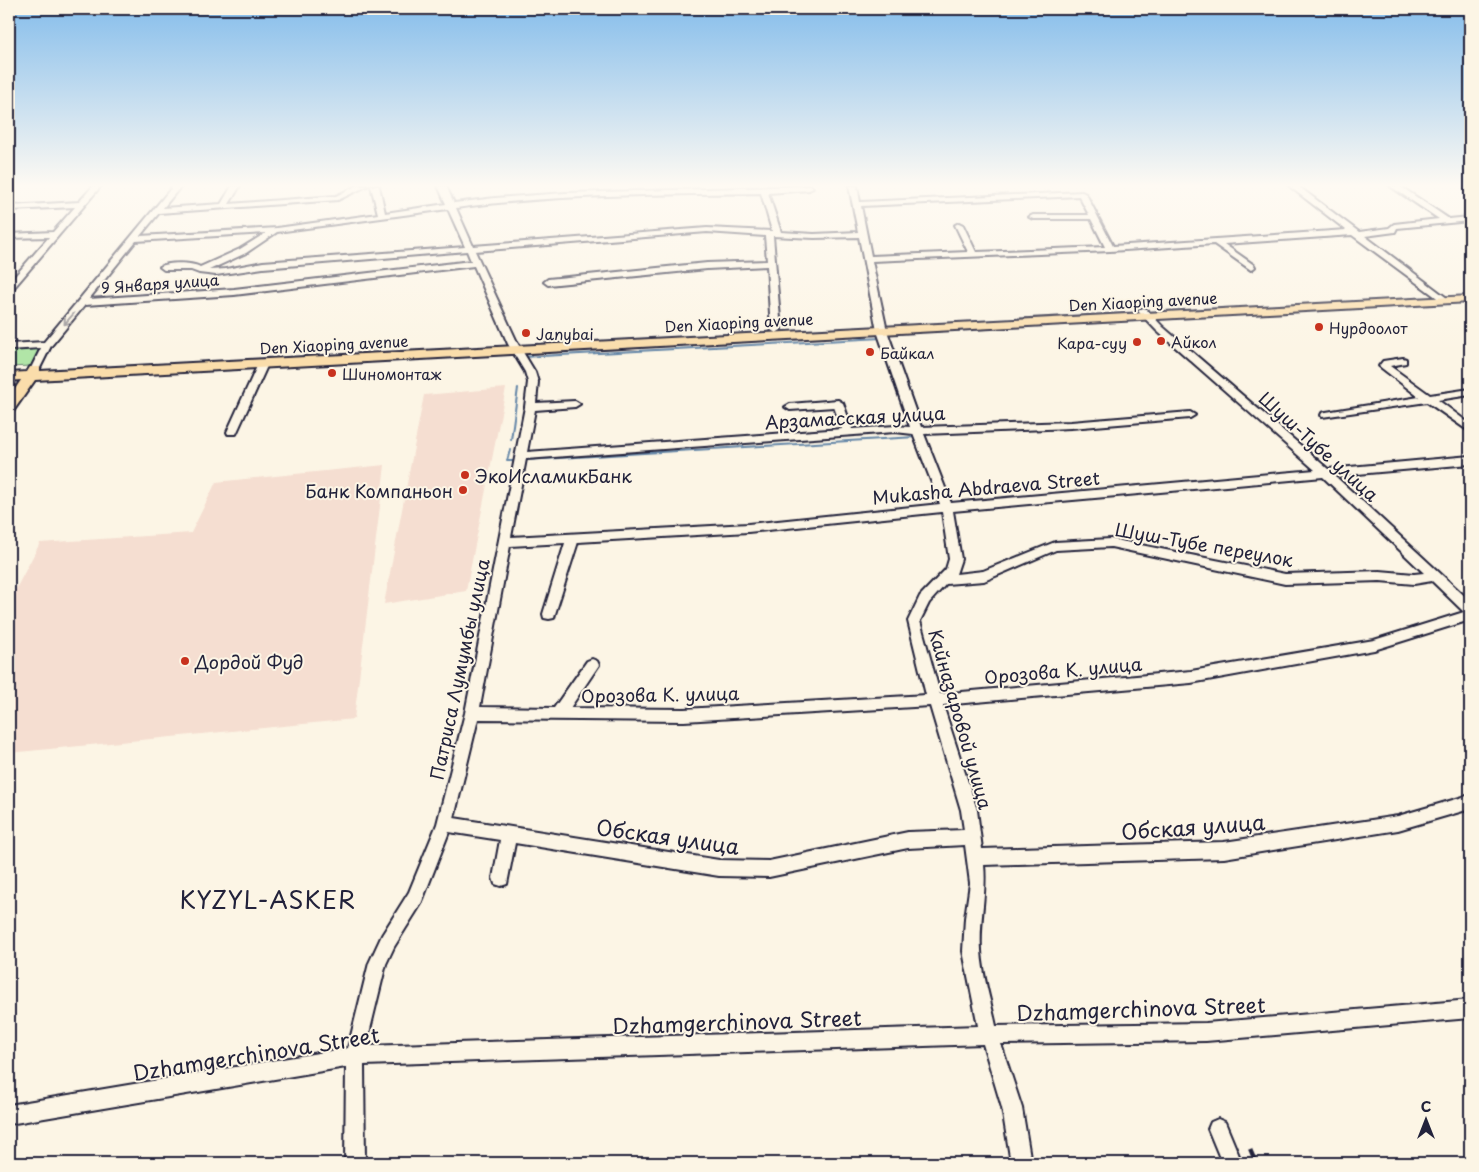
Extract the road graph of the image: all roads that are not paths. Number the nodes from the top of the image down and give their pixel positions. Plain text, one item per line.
1 (50, 241) edge
2 (133, 241) edge
3 (259, 241) edge
4 (466, 241) edge
5 (566, 241) edge
6 (772, 241) edge
7 (864, 241) edge
8 (966, 241) edge
9 (1106, 241) edge
10 (1236, 241) edge
11 (1366, 241) edge
12 (1216, 242) junction
13 (469, 248) junction
14 (1110, 249) junction
15 (973, 256) junction
16 (868, 259) junction
17 (476, 263) junction
18 (771, 263) junction
19 (164, 267) dead end
20 (1251, 267) dead end
21 (9, 269) edge
22 (26, 269) junction
23 (198, 272) junction
24 (548, 282) dead end
25 (9, 288) edge
26 (1470, 293) edge
27 (1440, 298) junction
28 (1470, 299) edge
29 (84, 302) junction
30 (1145, 314) junction
31 (881, 328) junction
32 (776, 330) junction
33 (692, 337) junction
34 (47, 345) junction
35 (9, 347) edge
36 (515, 347) junction
37 (1403, 361) dead end
38 (263, 364) junction
39 (9, 370) edge
40 (33, 372) junction
41 (9, 377) edge
42 (1470, 392) edge
43 (1429, 399) junction
44 (575, 404) dead end
45 (9, 406) edge
46 (530, 407) junction
47 (790, 407) dead end
48 (1190, 414) dead end
49 (1326, 415) dead end
50 (1470, 429) edge
51 (916, 431) junction
52 (232, 432) dead end
53 (848, 432) junction
54 (521, 456) junction
55 (1470, 460) edge
56 (1324, 472) junction
57 (947, 507) junction
58 (573, 538) junction
59 (505, 542) junction
60 (1435, 576) junction
61 (942, 580) junction
62 (1470, 608) edge
63 (549, 614) dead end
64 (1470, 615) edge
65 (592, 665) dead end
66 (936, 700) junction
67 (472, 713) junction
68 (558, 714) junction
69 (1470, 802) edge
70 (445, 824) junction
71 (510, 834) junction
72 (973, 837) junction
73 (975, 857) junction
74 (500, 878) dead end
75 (1470, 1009) edge
76 (989, 1036) junction
77 (354, 1056) junction
78 (9, 1115) edge
79 (1218, 1129) dead end
80 (355, 1163) edge
81 (1021, 1163) edge
82 (1232, 1163) edge

1 - 22 street
2 - 29 street
3 - 23 street
4 - 13 street, Патриса Лумумбы улица
5 - 13 street
6 - 18 street
7 - 16 street, Кайназаровой улица
8 - 15 street
9 - 14 street
10 - 12 street
11 - 27 street
12 - 14 street
12 - 20 street
13 - 17 street, Патриса Лумумбы улица
13 - 23 street
14 - 15 street
15 - 16 street
16 - 31 street, Кайназаровой улица
17 - 29 street, 9 Января улица
17 - 36 street, Патриса Лумумбы улица
18 - 24 street
18 - 32 street
19 - 23 street
21 - 22 street
22 - 25 street
26 - 27 main road, Den Xiaoping avenue
27 - 28 main road, Den Xiaoping avenue
27 - 30 main road, Den Xiaoping avenue
29 -> 34 street
30 - 31 main road, Den Xiaoping avenue
30 - 56 street, Шуш-Тубе улица
31 - 32 main road, Den Xiaoping avenue
31 - 33 main road, Den Xiaoping avenue
31 - 51 street, Кайназаровой улица
32 - 33 main road, Den Xiaoping avenue
33 - 36 main road, Den Xiaoping avenue
34 - 35 street
34 - 40 street
36 - 38 main road, Den Xiaoping avenue
36 - 40 main road, Den Xiaoping avenue
36 - 46 street, Патриса Лумумбы улица
37 - 43 street
38 - 40 main road, Den Xiaoping avenue
38 - 52 street
39 - 40 main road, Den Xiaoping avenue
40 - 41 main road, Den Xiaoping avenue
40 - 45 main road
42 - 43 street
43 - 49 street
43 - 50 street
44 - 46 street
46 - 54 street, Патриса Лумумбы улица
47 - 53 street
48 - 51 street, Арзамасская улица
51 - 53 street, Арзамасская улица
51 - 57 street, Кайназаровой улица
53 - 54 street, Арзамасская улица
54 - 59 street, Патриса Лумумбы улица
55 - 56 street, Mukasha Abdraeva Street
56 - 57 street, Mukasha Abdraeva Street
56 - 60 street, Шуш-Тубе улица
57 - 58 street, Mukasha Abdraeva Street
57 - 61 street, Кайназаровой улица
58 - 59 street, Mukasha Abdraeva Street
58 - 63 street
59 - 67 street, Патриса Лумумбы улица
60 - 61 street, Шуш-Тубе переулок
60 - 62 street, Шуш-Тубе улица
61 - 66 street, Кайназаровой улица
64 - 66 street, Орозова К. улица
65 - 68 street
66 - 68 street, Орозова К. улица
66 - 72 street, Кайназаровой улица
67 - 68 street, Орозова К. улица
67 - 70 street, Патриса Лумумбы улица
69 - 73 street, Обская улица
70 - 71 street, Обская улица
70 - 77 street, Патриса Лумумбы улица
71 - 72 street, Обская улица
71 - 74 street
72 - 73 street, Кайназаровой улица
73 - 76 street, Кайназаровой улица
75 - 76 street, Dzhamgerchinova Street
76 - 77 street, Dzhamgerchinova Street
76 - 81 street, Кайназаровой улица
77 - 78 street, Dzhamgerchinova Street
77 - 80 street, Патриса Лумумбы улица
79 - 82 street

